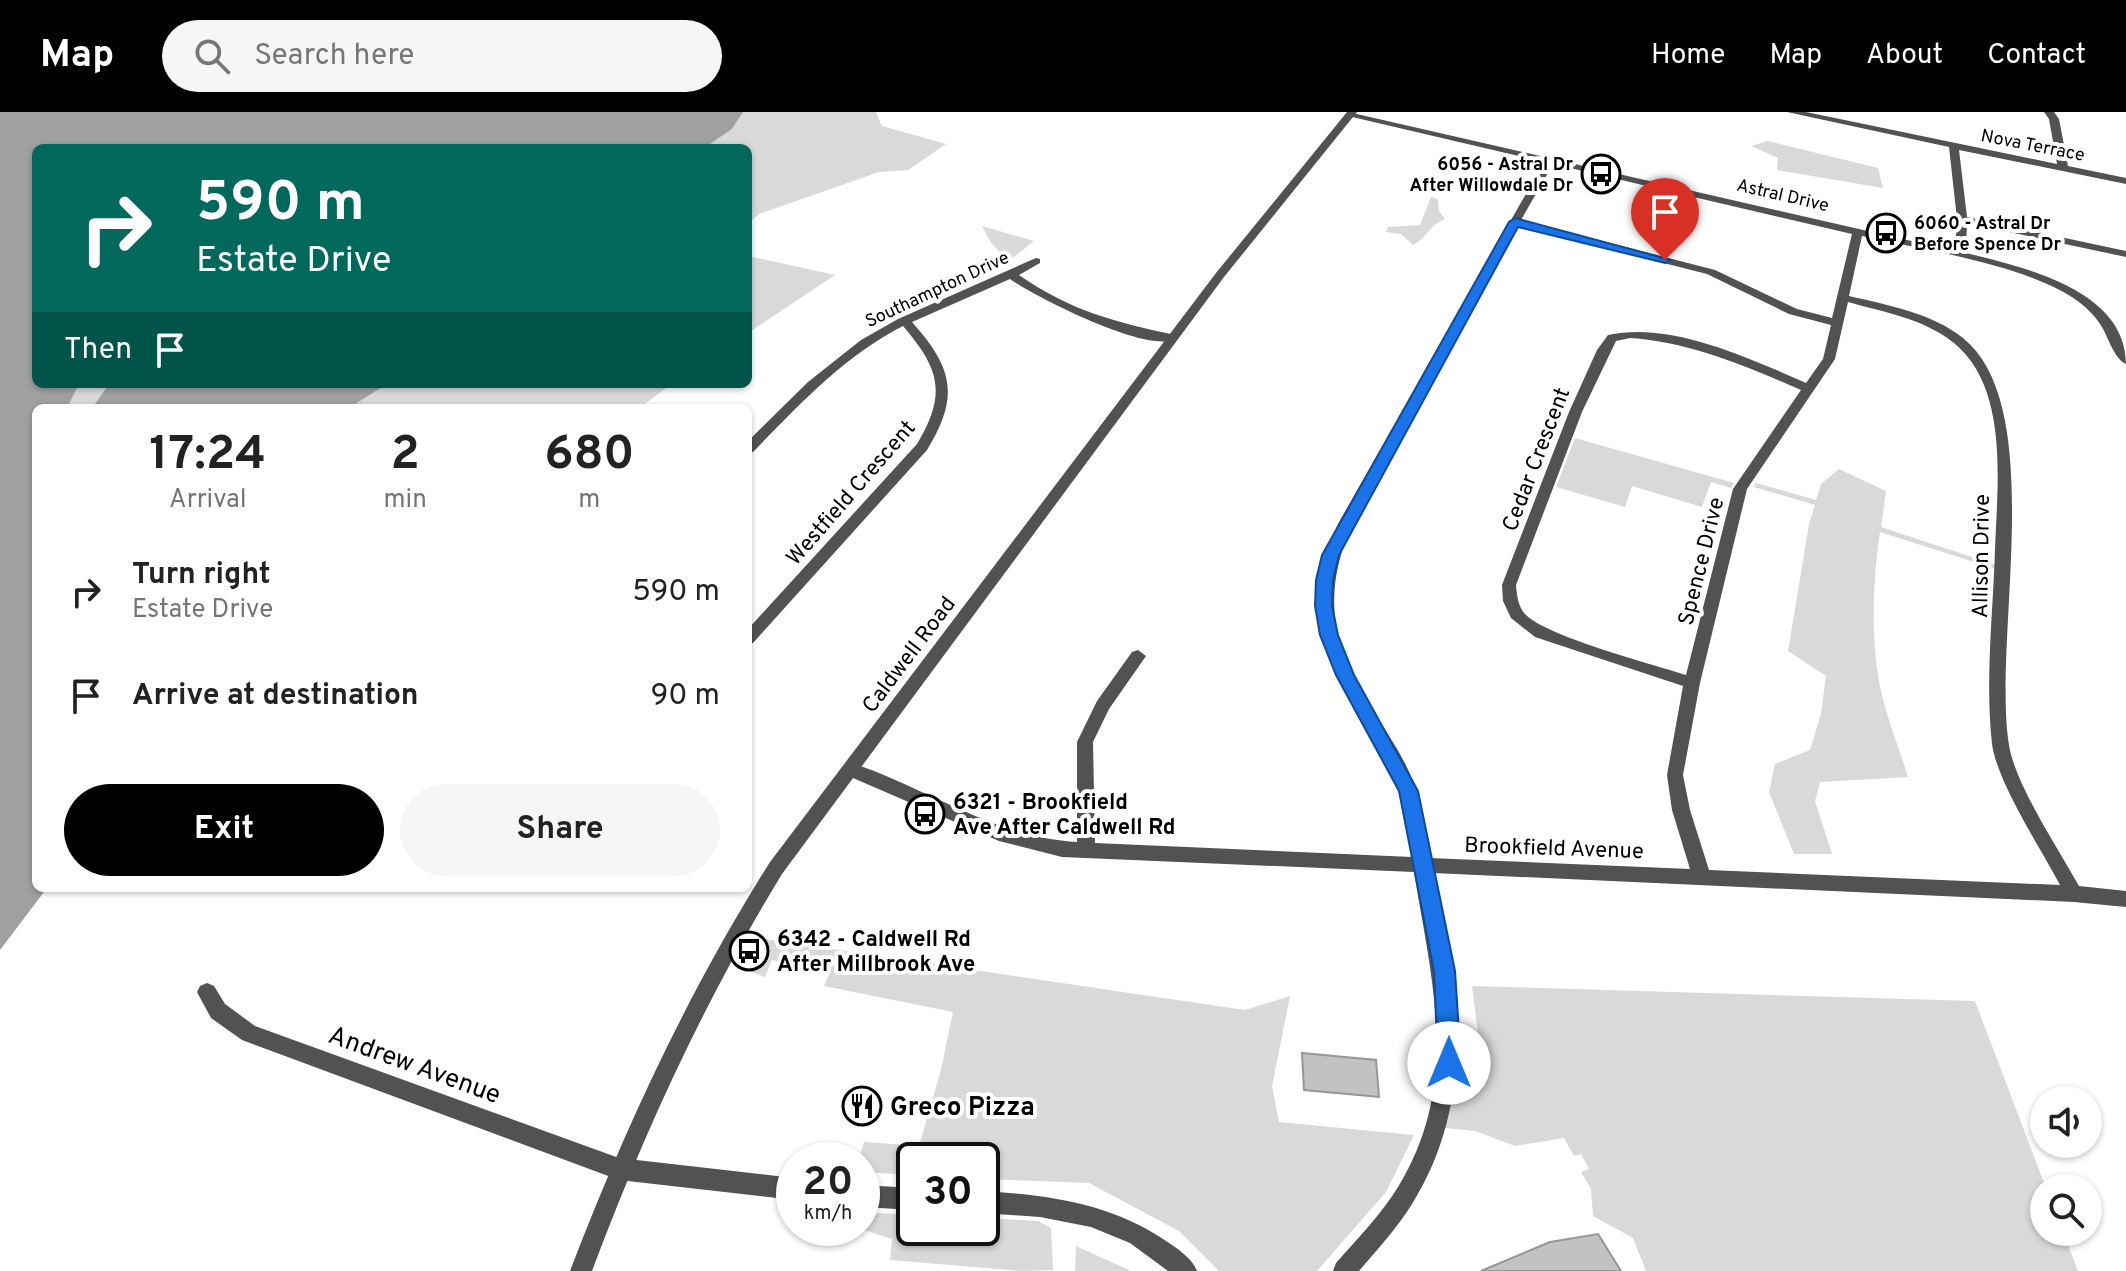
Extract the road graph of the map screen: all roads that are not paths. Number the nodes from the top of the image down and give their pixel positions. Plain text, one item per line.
1 (1792, 112) edge
2 (2049, 112) edge
3 (1351, 113) edge
4 (1954, 146) junction
5 (1550, 160) junction
6 (2063, 167) junction
7 (2126, 181) edge
8 (1962, 219) junction
9 (1515, 222) junction
10 (1858, 231) junction
11 (1960, 254) junction
12 (2126, 254) edge
13 (1036, 261) dead end
14 (1012, 275) junction
15 (1841, 297) junction
16 (905, 321) junction
17 (1838, 323) junction
18 (1171, 338) junction
19 (2126, 360) edge
20 (1810, 389) junction
21 (752, 445) edge
22 (752, 635) edge
23 (1138, 656) dead end
24 (1692, 683) junction
25 (852, 770) junction
26 (1086, 850) junction
27 (1421, 866) junction
28 (1702, 877) junction
29 (2074, 894) junction
30 (2126, 899) edge
31 (207, 992) dead end
32 (619, 1169) junction
33 (776, 1187) edge
34 (1000, 1203) edge
35 (581, 1271) edge
36 (1186, 1271) edge
37 (1344, 1271) edge

1 - 4 street, Nova Terrace
2 - 6 street
3 - 5 street, Astral Drive
3 - 18 street, Caldwell Road
4 - 6 street, Nova Terrace
4 - 8 street
5 - 9 street
5 - 10 street, Astral Drive
6 - 7 street, Nova Terrace
8 - 11 street
8 - 12 street
9 - 17 street
9 - 27 street
10 - 11 street, Astral Drive
10 - 15 street, Spence Drive
11 - 19 street, Astral Drive
13 - 14 street, Southampton Drive
14 - 16 street, Southampton Drive
14 - 18 street
15 - 17 street, Spence Drive
15 - 29 street, Allison Drive
16 - 21 street, Southampton Drive
16 - 22 street, Westfield Crescent
17 - 20 street, Spence Drive
18 - 25 street, Caldwell Road
20 - 24 street, Spence Drive
20 - 24 street, Cedar Crescent
23 - 26 street
24 - 28 street, Spence Drive
25 - 26 street, Brookfield Avenue
25 - 32 street, Caldwell Road
26 - 27 street, Brookfield Avenue
27 - 28 street, Brookfield Avenue
27 - 37 street
28 - 29 street, Brookfield Avenue
29 - 30 street, Brookfield Avenue
31 - 32 street, Andrew Avenue
32 - 33 street, Andrew Avenue
32 - 35 street, Caldwell Road
34 - 36 street

